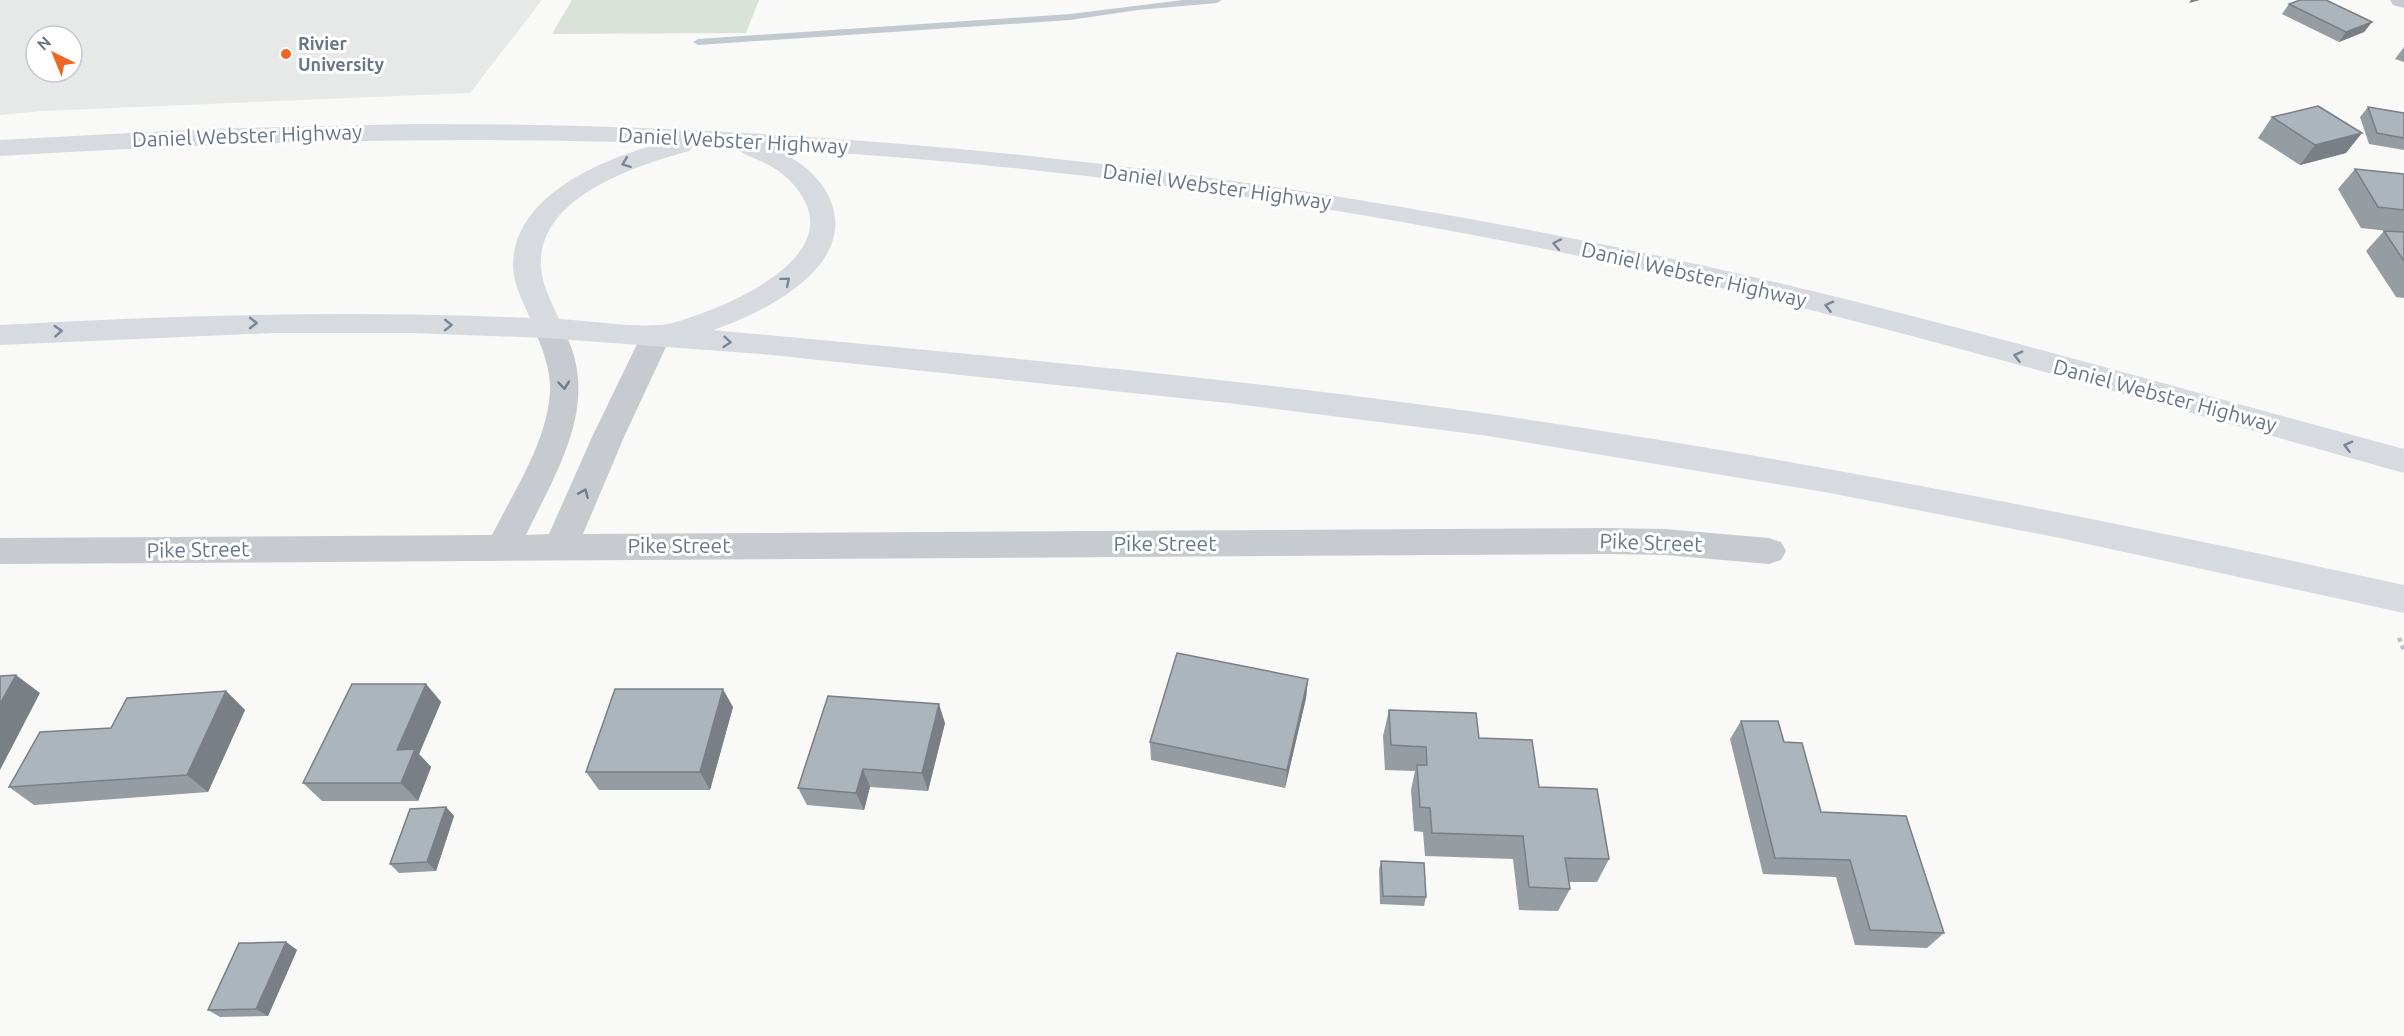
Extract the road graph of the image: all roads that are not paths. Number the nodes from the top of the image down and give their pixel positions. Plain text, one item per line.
1 (723, 138) junction
2 (0, 148) edge
3 (549, 328) junction
4 (0, 335) edge
5 (657, 336) junction
6 (2404, 461) edge
7 (561, 546) junction
8 (503, 547) junction
9 (0, 551) edge
10 (1769, 551) dead end
11 (2404, 599) edge

1 - 2 main road, Daniel Webster Highway
1 -> 3 main road
5 -> 1 main road
6 -> 1 main road, Daniel Webster Highway
4 -> 3 main road
3 - 5 main road
3 -> 8 street
7 -> 5 street
5 -> 11 main road
7 - 8 street, Pike Street
7 - 10 street, Pike Street
8 - 9 street, Pike Street

